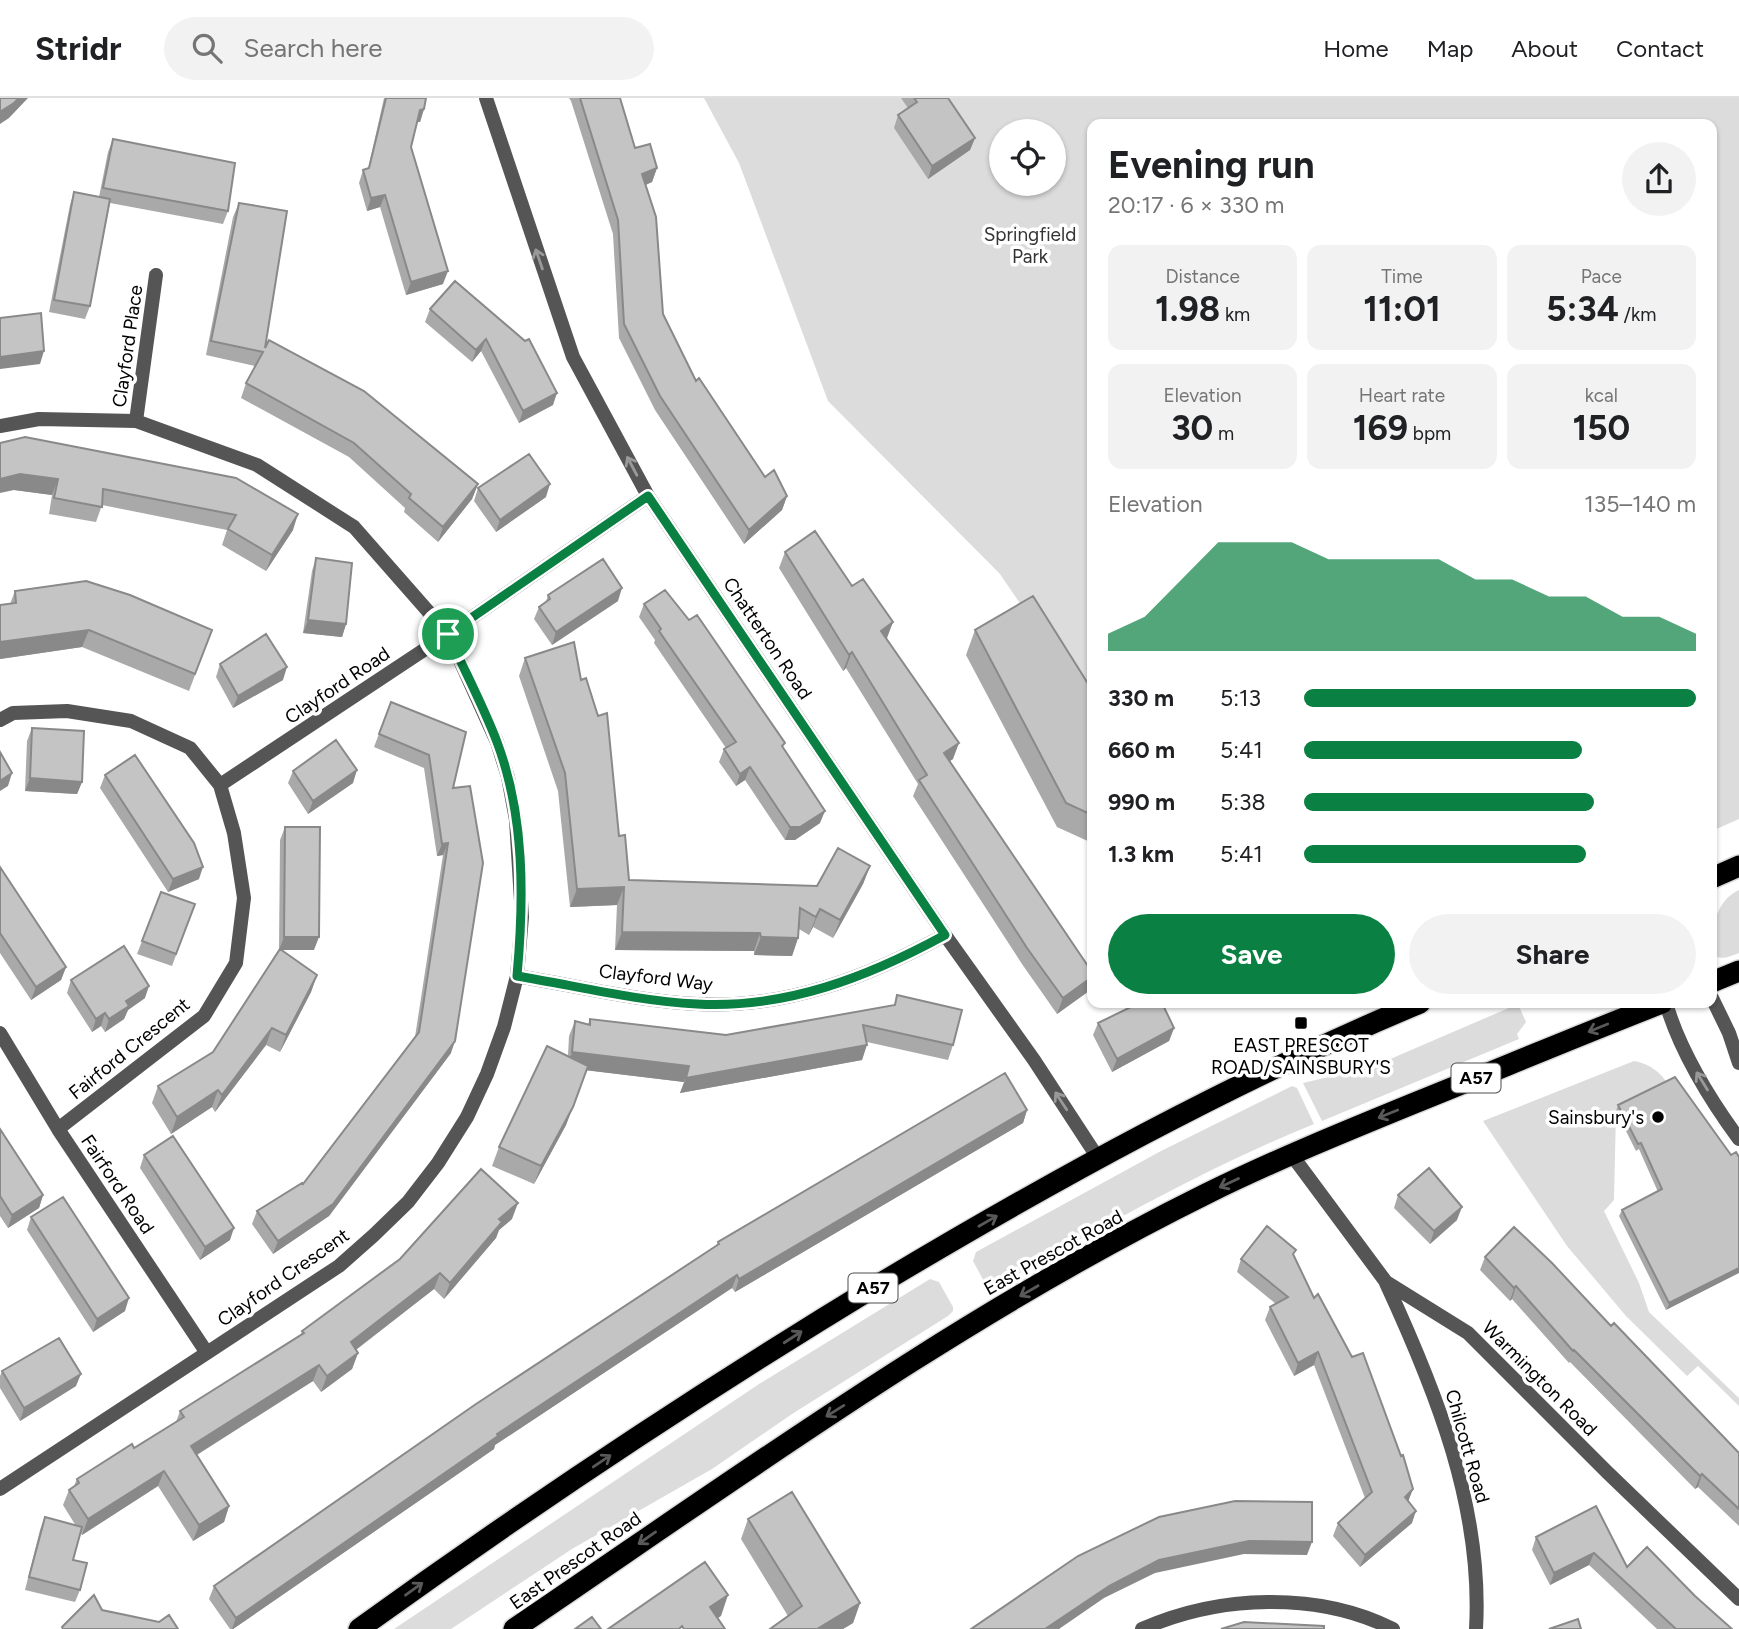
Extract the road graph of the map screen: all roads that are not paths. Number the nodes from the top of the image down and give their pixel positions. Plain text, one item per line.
1 (486, 98) edge
2 (156, 275) dead end
3 (136, 421) junction
4 (0, 426) edge
5 (648, 496) junction
6 (448, 634) junction
7 (0, 720) edge
8 (220, 785) junction
9 (1739, 866) edge
10 (1717, 876) edge
11 (945, 935) junction
12 (1739, 971) edge
13 (517, 976) junction
14 (1717, 980) edge
15 (1409, 1008) edge
16 (1652, 1008) edge
17 (1666, 1008) edge
18 (1717, 1008) edge
19 (0, 1033) edge
20 (1739, 1063) edge
21 (58, 1129) junction
22 (1739, 1139) edge
23 (1291, 1154) junction
24 (1098, 1158) junction
25 (1386, 1282) junction
26 (207, 1353) junction
27 (0, 1489) edge
28 (1739, 1599) edge
29 (359, 1629) edge
30 (514, 1629) edge
31 (1142, 1629) edge
32 (1393, 1629) edge
33 (1476, 1629) edge

5 -> 1 street, Chatterton Road
2 - 3 street, Clayford Place
3 - 4 street, Clayford Crescent
3 - 6 street, Clayford Crescent
5 - 6 street, Clayford Road
5 - 11 street, Chatterton Road
6 - 8 street, Clayford Road
6 - 13 street, Clayford Crescent
7 - 8 street, Fairford Crescent
8 - 21 street, Fairford Crescent
9 - 10 highway
11 - 13 street, Clayford Way
24 -> 11 street, Chatterton Road
12 - 14 highway
13 - 26 street, Clayford Crescent
15 - 24 highway, A57
16 -> 23 highway, East Prescot Road / A57
22 -> 17 street
18 - 20 street
19 - 21 street, Fairford Road
21 - 26 street, Fairford Road
23 - 25 street, Warmington Road
23 -> 30 highway, East Prescot Road / A57
29 -> 24 highway, A57
25 - 28 street, Warmington Road
25 - 33 street, Chilcott Road
26 - 27 street, Clayford Crescent
31 - 32 street

